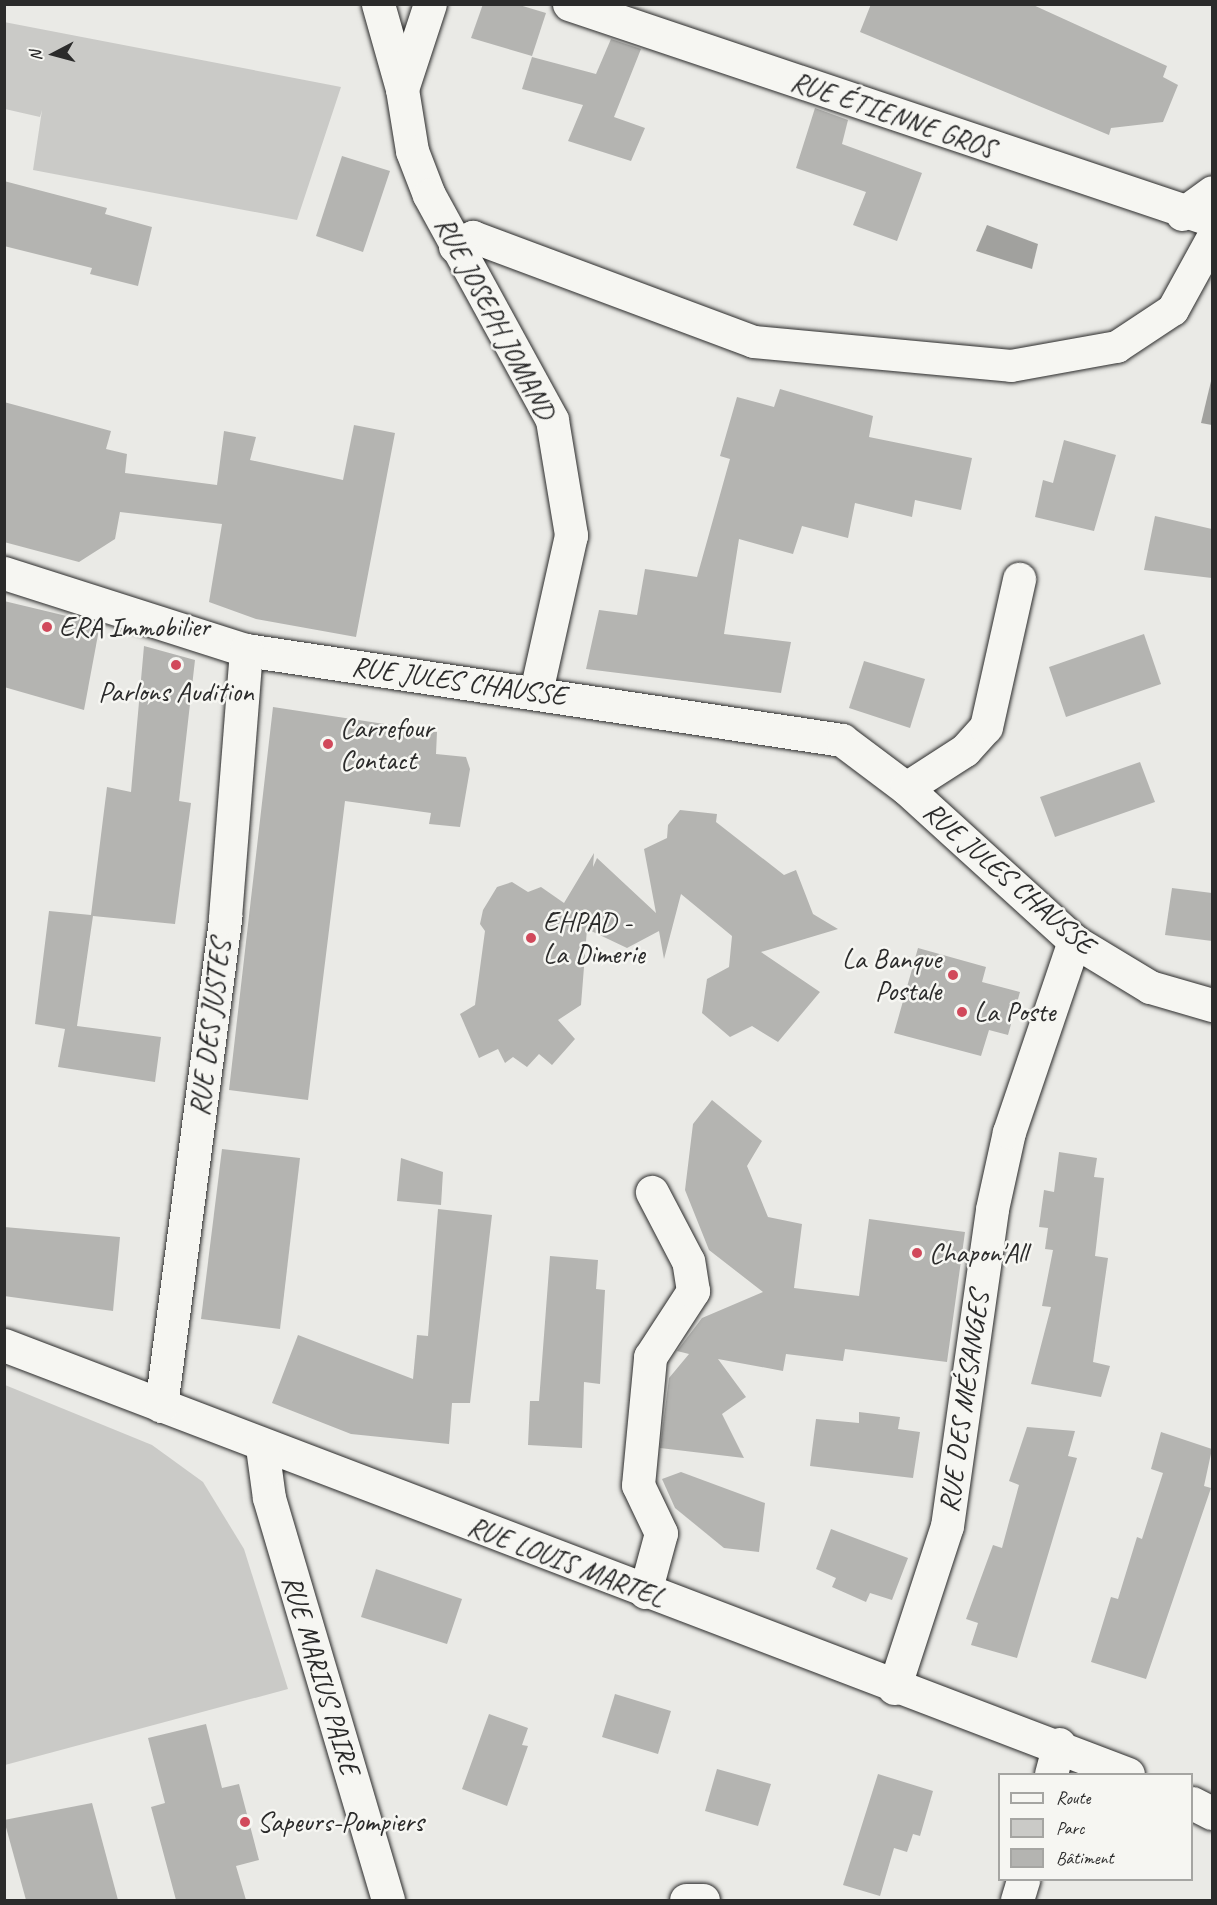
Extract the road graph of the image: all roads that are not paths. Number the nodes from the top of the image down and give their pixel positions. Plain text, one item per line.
1 (378, 4) edge
2 (430, 4) edge
3 (569, 4) edge
4 (402, 89) junction
5 (1212, 192) edge
6 (1197, 217) edge
7 (1212, 239) edge
8 (455, 247) junction
9 (4, 573) edge
10 (1019, 579) dead end
11 (246, 650) junction
12 (536, 692) junction
13 (906, 788) junction
14 (1074, 941) junction
15 (1212, 1005) edge
16 (652, 1192) dead end
17 (4, 1345) edge
18 (161, 1406) junction
19 (262, 1447) junction
20 (645, 1592) junction
21 (894, 1688) junction
22 (1055, 1759) edge
23 (1123, 1773) edge
24 (1023, 1881) edge
25 (388, 1900) edge
26 (686, 1900) edge
27 (703, 1900) edge
28 (1017, 1900) edge

1 - 4 street, RUE JOSEPH JOMAND
2 - 4 street, RUE JOSEPH JOMAND
3 - 6 street, RUE ÉTIENNE GROS
4 - 8 street, RUE JOSEPH JOMAND
5 - 6 street, RUE ÉTIENNE GROS
7 - 8 street
8 - 12 street, RUE JOSEPH JOMAND
9 - 11 street, RUE JULES CHAUSSE
10 - 13 street, RUE JULES CHAUSSE
11 - 12 street, RUE JULES CHAUSSE
11 - 18 street, RUE DES JUSTES
12 - 13 street, RUE JULES CHAUSSE
13 - 14 street, RUE JULES CHAUSSE
14 - 15 street, RUE JULES CHAUSSE
14 - 21 street, RUE DES MÉSANGES
16 - 20 street
17 - 18 street, RUE LOUIS MARTEL
18 - 19 street, RUE LOUIS MARTEL
19 - 20 street, RUE LOUIS MARTEL
19 - 25 street, RUE MARIUS PAIRE
20 - 21 street, RUE LOUIS MARTEL
21 - 22 street, RUE LOUIS MARTEL
22 - 23 street, RUE LOUIS MARTEL
24 - 28 street
26 - 27 street

